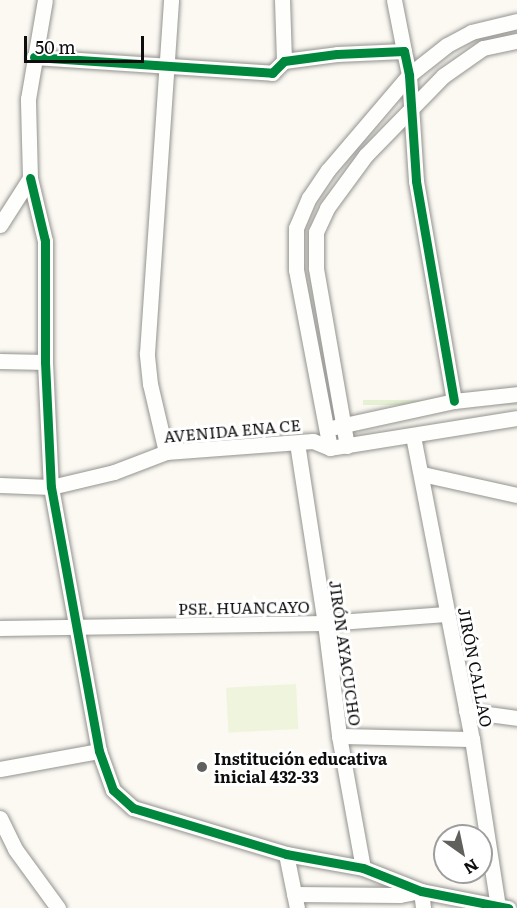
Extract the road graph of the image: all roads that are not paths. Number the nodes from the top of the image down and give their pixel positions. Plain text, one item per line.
1 (45, 0) edge
2 (171, 0) edge
3 (282, 0) edge
4 (394, 0) edge
5 (515, 21) edge
6 (517, 42) edge
7 (404, 51) junction
8 (34, 57) junction
9 (284, 61) junction
10 (168, 67) junction
11 (409, 75) junction
12 (412, 107) junction
13 (30, 178) junction
14 (0, 225) edge
15 (0, 361) edge
16 (45, 362) junction
17 (517, 393) edge
18 (454, 401) junction
19 (517, 418) edge
20 (344, 424) junction
21 (326, 429) junction
22 (413, 436) junction
23 (312, 441) junction
24 (297, 443) junction
25 (347, 446) junction
26 (330, 448) junction
27 (166, 452) junction
28 (422, 474) junction
29 (0, 486) edge
30 (51, 487) junction
31 (517, 495) edge
32 (446, 614) junction
33 (325, 623) junction
34 (0, 628) edge
35 (78, 628) junction
36 (466, 711) junction
37 (517, 718) edge
38 (339, 735) junction
39 (472, 739) junction
40 (99, 751) junction
41 (0, 770) edge
42 (0, 818) edge
43 (286, 854) junction
44 (363, 868) junction
45 (421, 891) junction
46 (296, 901) edge
47 (503, 907) edge
48 (58, 908) edge
49 (423, 908) edge

1 - 8 street
2 - 10 street
3 - 9 street
4 - 7 street
5 - 6 street
5 - 11 street
6 - 12 street
7 - 9 street
7 - 11 street
8 - 10 street
8 - 13 street
9 - 10 street
10 - 27 street
11 - 12 street
11 - 21 street
12 - 18 street
12 - 20 street
13 - 14 street
13 - 16 street
15 - 16 street
16 - 30 street
17 - 18 street, AVENIDA ENA CE
18 - 20 street, AVENIDA ENA CE
19 - 22 street, AVENIDA ENA CE
20 - 21 street, AVENIDA ENA CE
20 - 25 street
21 - 23 street, AVENIDA ENA CE
21 - 26 street
22 - 25 street, AVENIDA ENA CE
22 - 28 street, JIRÓN CALLAO
23 - 24 street, AVENIDA ENA CE
23 - 26 street, AVENIDA ENA CE
24 - 27 street, AVENIDA ENA CE
24 - 33 street, JIRÓN AYACUCHO
25 - 26 street, AVENIDA ENA CE
27 - 30 street, AVENIDA ENA CE
28 - 31 street
28 - 32 street, JIRÓN CALLAO
29 - 30 street, AVENIDA ENA CE
30 - 35 street
32 - 33 street, PSE. HUANCAYO
32 - 36 street, JIRÓN CALLAO
33 - 35 street, PSE. HUANCAYO
33 - 38 street, JIRÓN AYACUCHO
34 - 35 street, PSE. HUANCAYO
35 - 40 street
36 - 37 street
36 - 39 street, JIRÓN CALLAO
38 - 39 street
38 - 44 street, JIRÓN AYACUCHO
39 - 47 street, JIRÓN CALLAO
40 - 41 street
40 - 43 street
42 - 48 street
43 - 44 street
43 - 46 street
44 - 45 street
45 - 46 street
45 - 47 street
45 - 49 street

